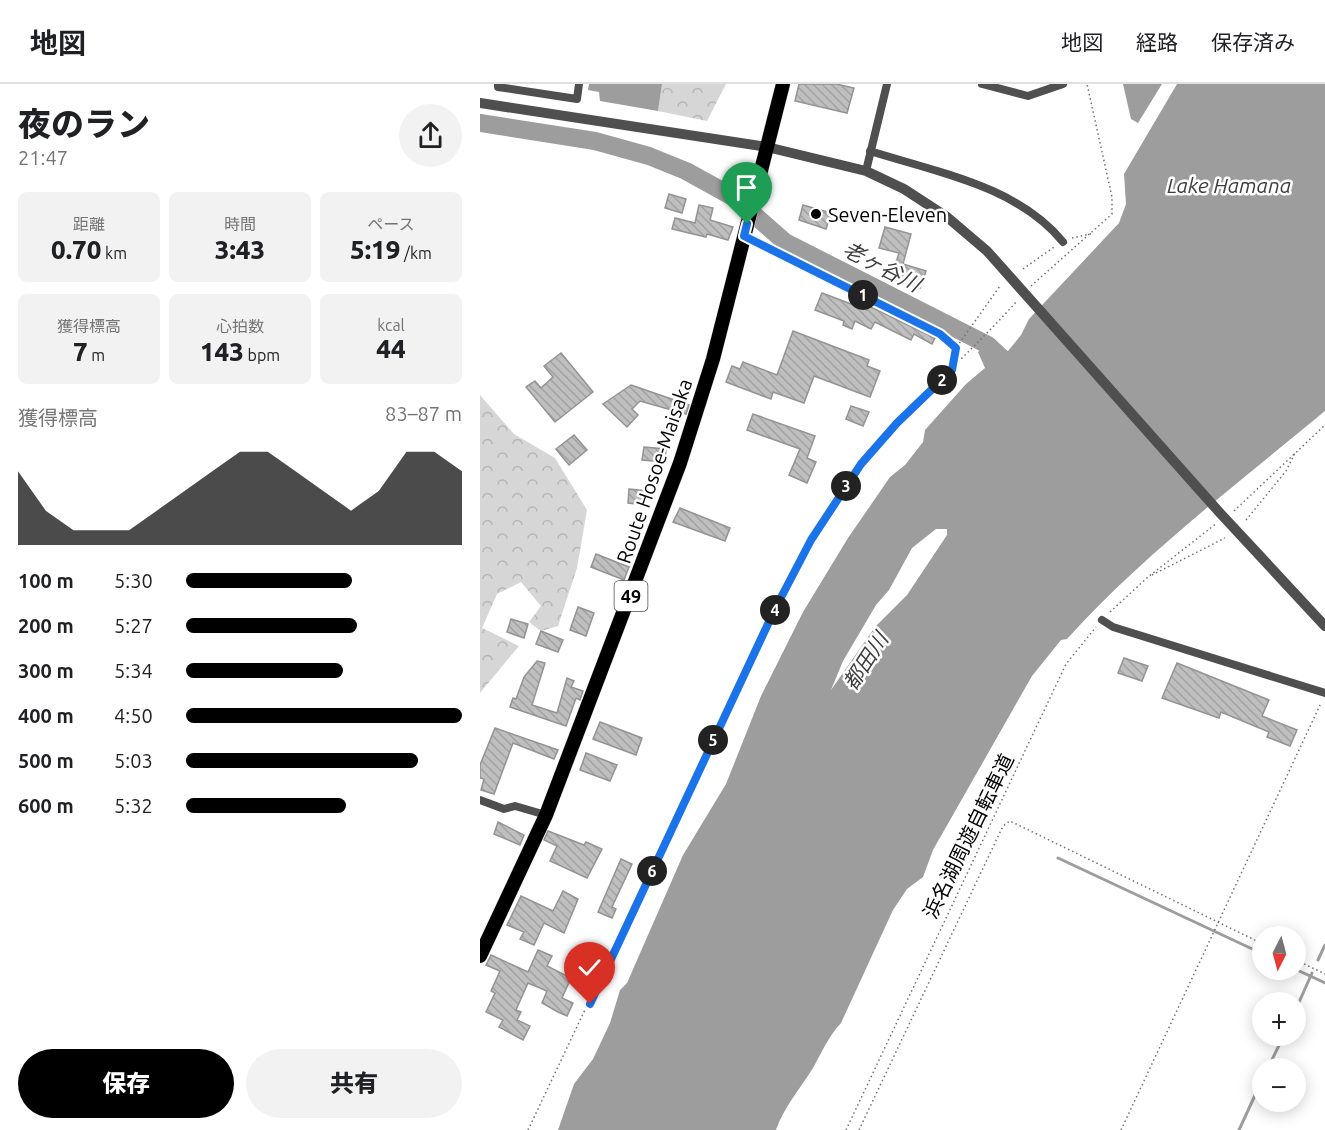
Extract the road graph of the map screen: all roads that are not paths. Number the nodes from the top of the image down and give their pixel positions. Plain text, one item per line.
1 (498, 84) edge
2 (579, 84) edge
3 (783, 84) edge
4 (887, 84) edge
5 (982, 84) edge
6 (1063, 84) edge
7 (480, 102) edge
8 (767, 147) junction
9 (870, 151) junction
10 (866, 171) junction
11 (746, 230) junction
12 (1063, 242) dead end
13 (940, 334) road end
14 (1102, 620) road end
15 (1325, 626) edge
16 (1325, 693) edge
17 (480, 800) edge
18 (546, 815) junction
19 (480, 956) edge

1 - 2 street
3 - 8 main road, Route Hosoe-Maisaka / 49
4 - 9 street
5 - 6 street
7 - 8 street
8 - 10 street
8 - 11 main road, Route Hosoe-Maisaka / 49
9 - 10 street
9 - 12 street
10 - 15 street
11 - 13 street
11 - 18 main road, Route Hosoe-Maisaka / 49
14 - 16 street
17 - 18 street
18 - 19 main road, Route Hosoe-Maisaka / 49

